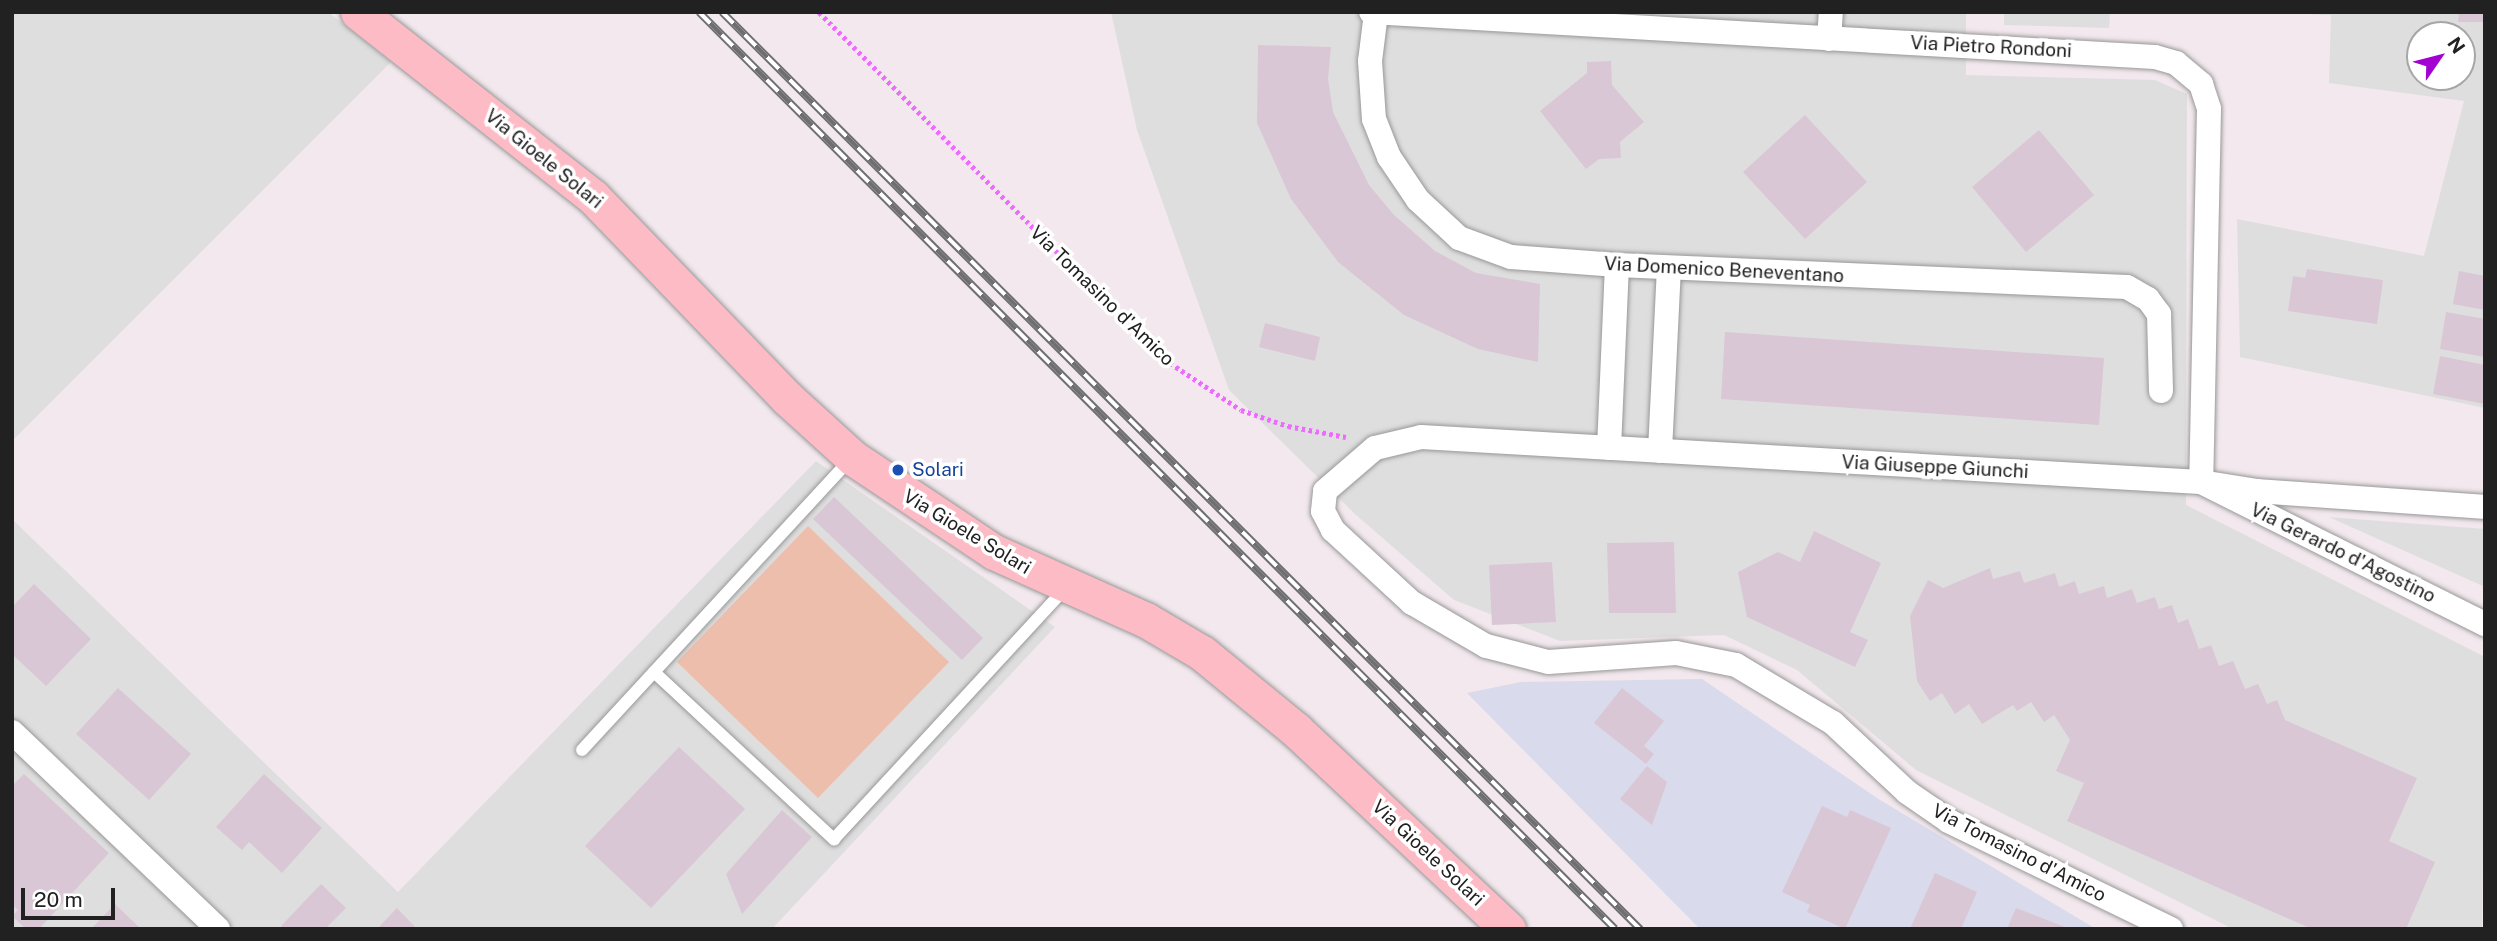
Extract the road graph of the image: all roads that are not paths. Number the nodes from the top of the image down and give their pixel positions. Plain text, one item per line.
1 (358, 12) edge
2 (1831, 12) edge
3 (1373, 13) edge
4 (1829, 38) junction
5 (1617, 265) junction
6 (1669, 268) junction
7 (2161, 391) dead end
8 (1385, 443) joint
9 (1609, 447) junction
10 (1660, 451) junction
11 (853, 458) junction
12 (2201, 482) junction
13 (2485, 507) edge
14 (1068, 587) junction
15 (2485, 624) edge
16 (654, 672) junction
17 (12, 732) edge
18 (582, 750) dead end
19 (218, 929) edge
20 (1508, 929) edge
21 (2171, 929) edge

1 - 11 street, Via Gioele Solari
2 - 4 street
3 - 4 street, Via Pietro Rondoni
3 - 5 street, Via Domenico Beneventano
4 - 12 street, Via Pietro Rondoni
5 - 6 street, Via Domenico Beneventano
5 - 9 street
6 - 7 street, Via Domenico Beneventano
6 - 10 street
8 - 9 street, Via Giuseppe Giunchi
8 - 21 street, Via Tomasino d'Amico
9 - 10 street, Via Giuseppe Giunchi
10 - 12 street, Via Giuseppe Giunchi
11 - 14 street, Via Gioele Solari
11 - 16 lane
12 - 13 street, Via Giuseppe Giunchi
12 - 15 street, Via Gerardo d'Agostino
14 - 16 lane
14 - 20 street, Via Gioele Solari
16 - 18 lane
17 - 19 street

